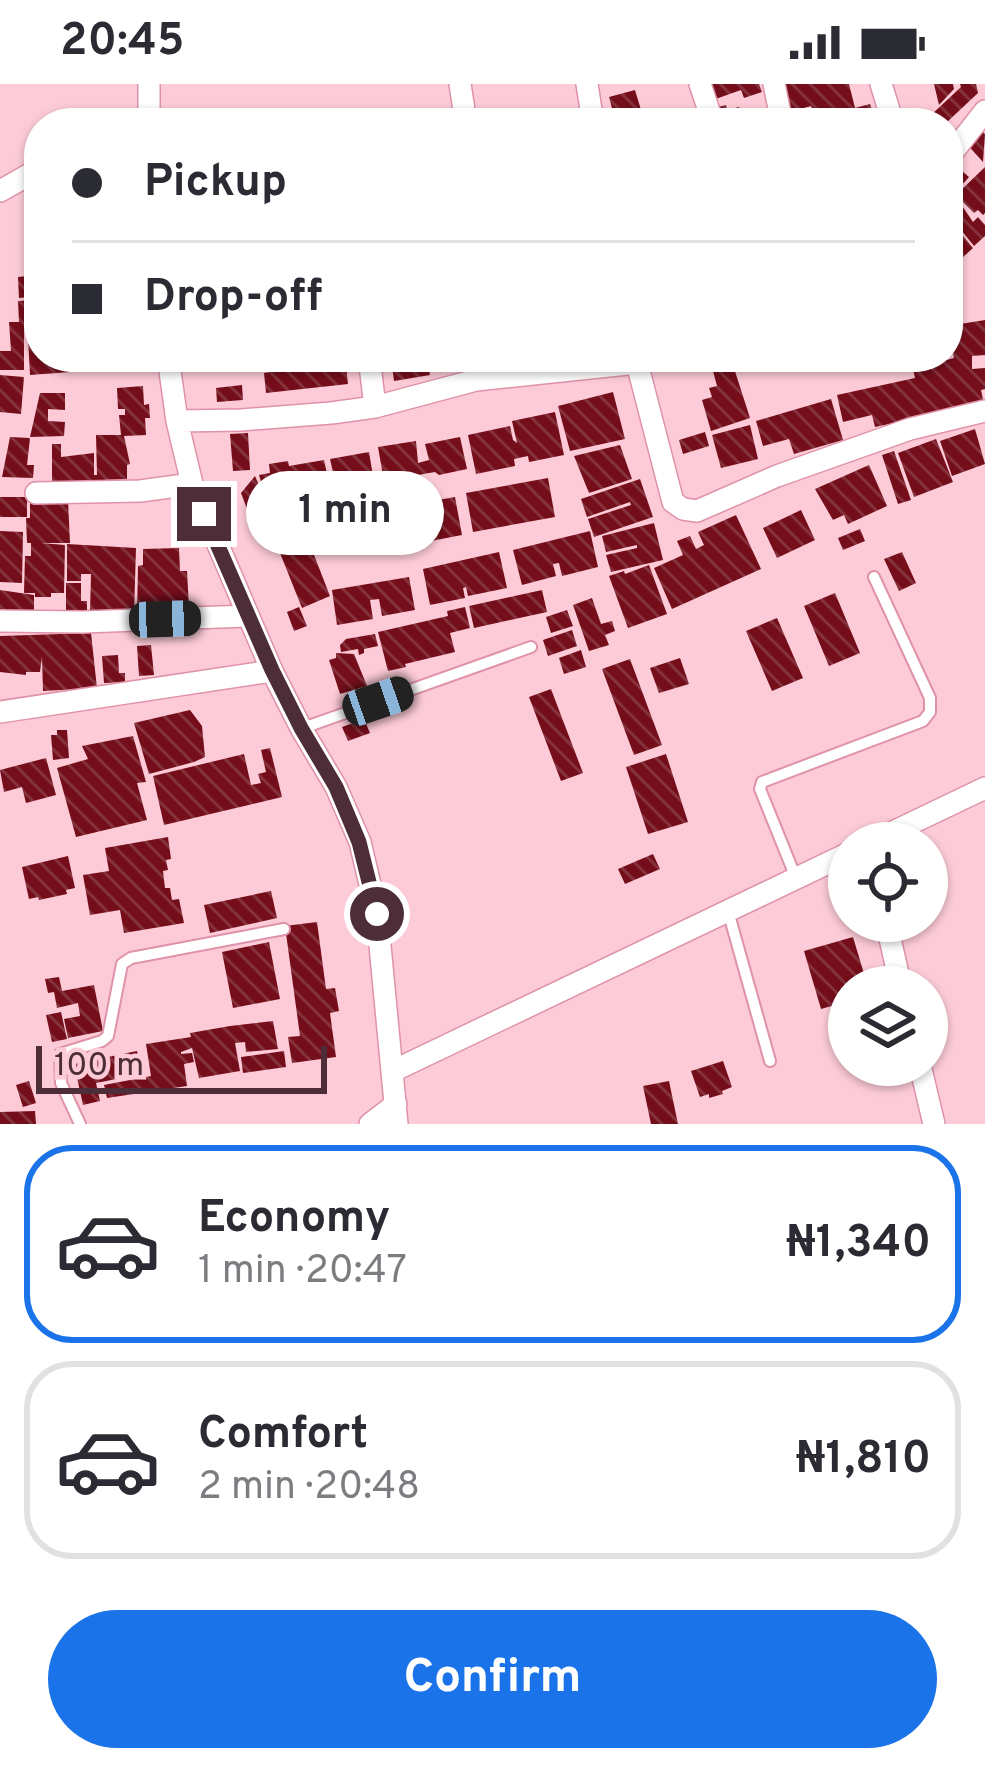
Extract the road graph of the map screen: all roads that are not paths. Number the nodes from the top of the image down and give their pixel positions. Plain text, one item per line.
1 (985, 111) edge
2 (963, 139) edge
3 (170, 372) edge
4 (371, 372) edge
5 (492, 372) edge
6 (646, 372) edge
7 (375, 407) junction
8 (985, 411) edge
9 (177, 421) junction
10 (192, 484) junction
11 (36, 493) dead end
12 (874, 577) dead end
13 (247, 616) junction
14 (0, 621) edge
15 (531, 646) dead end
16 (272, 670) junction
17 (0, 712) edge
18 (301, 728) junction
19 (985, 788) edge
20 (914, 822) edge
21 (828, 863) edge
22 (796, 878) junction
23 (728, 911) junction
24 (284, 928) dead end
25 (770, 1061) dead end
26 (393, 1071) junction
27 (925, 1086) edge
28 (397, 1114) edge
29 (933, 1122) edge
30 (80, 1124) edge
31 (370, 1124) edge
32 (907, 1124) edge

1 - 2 street
3 - 9 street
4 - 7 street
5 - 7 street
6 - 8 street
7 - 9 street
9 - 10 street
10 - 11 street
10 - 13 street
12 - 22 lane
13 - 14 street
13 - 16 street
15 - 18 lane
16 - 17 street
16 - 18 street
18 - 26 street
19 - 20 street
21 - 22 street
22 - 23 street
23 - 25 lane
23 - 26 street
24 - 30 lane
26 - 28 street
27 - 29 street
28 - 31 street
29 - 32 street

